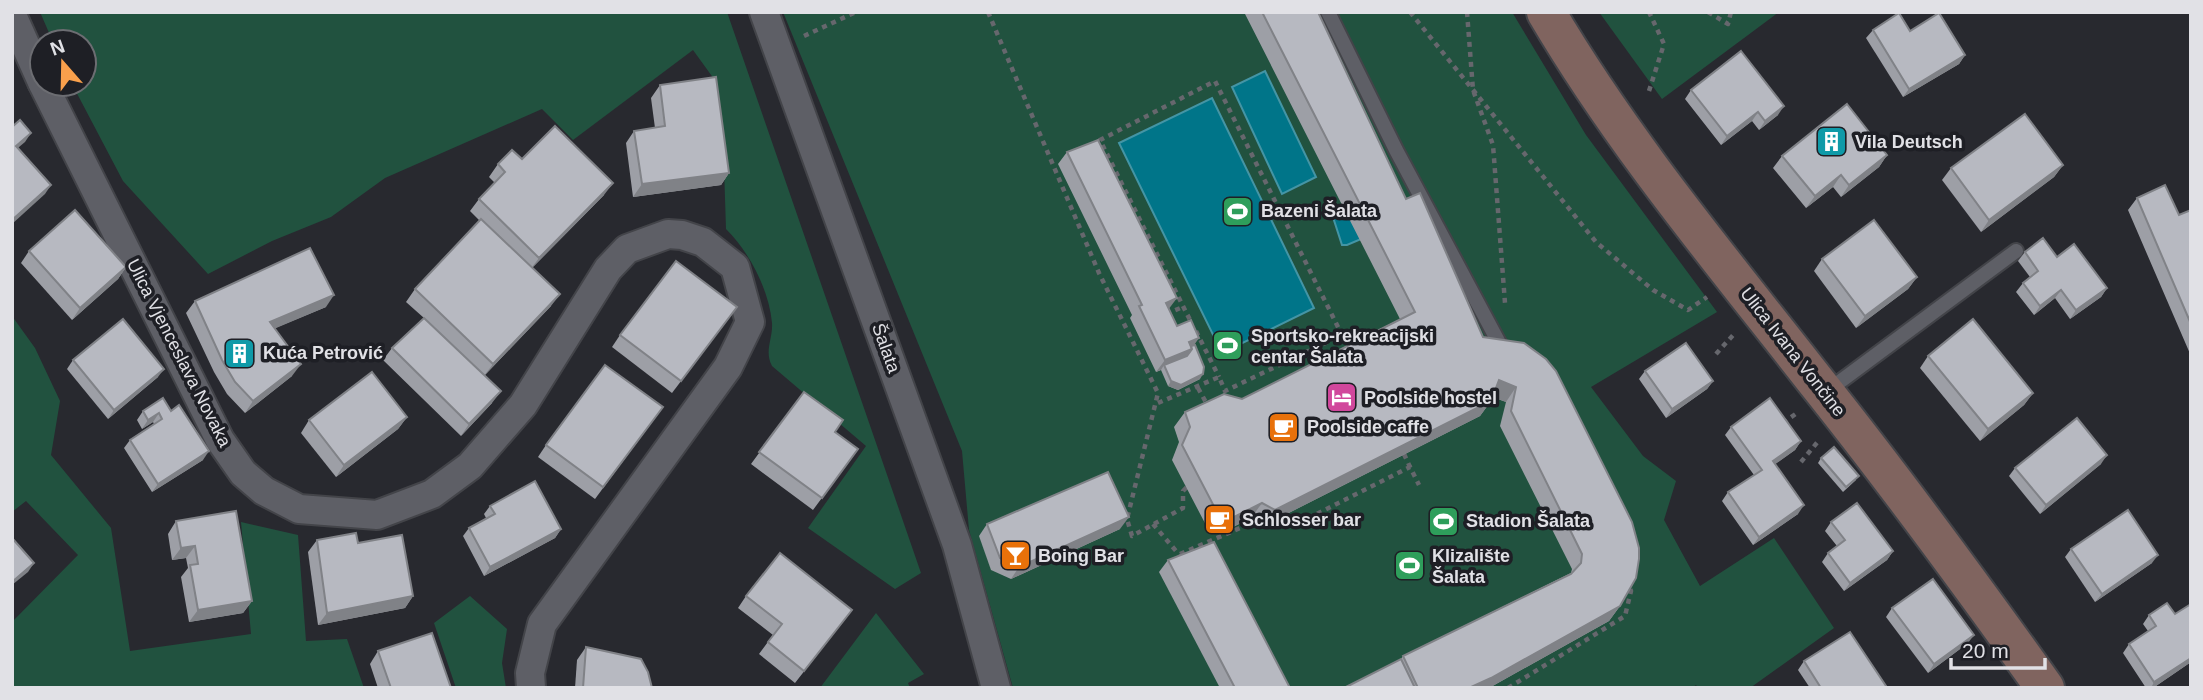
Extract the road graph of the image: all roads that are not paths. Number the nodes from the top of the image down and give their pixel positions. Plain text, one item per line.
1 (764, 12) edge
2 (1328, 12) edge
3 (1546, 12) edge
4 (12, 15) edge
5 (28, 50) edge
6 (50, 98) edge
7 (2016, 251) dead end
8 (1516, 370) edge
9 (1812, 402) junction
10 (2033, 684) edge
11 (531, 688) edge
12 (996, 688) edge

1 - 12 street, Šalata
2 - 8 lane
3 - 9 main road, Ulica Ivana Vončine
4 - 5 street, Ulica Vjenceslava Novaka
6 - 11 street, Ulica Vjenceslava Novaka
7 - 9 lane
9 - 10 main road, Ulica Ivana Vončine

